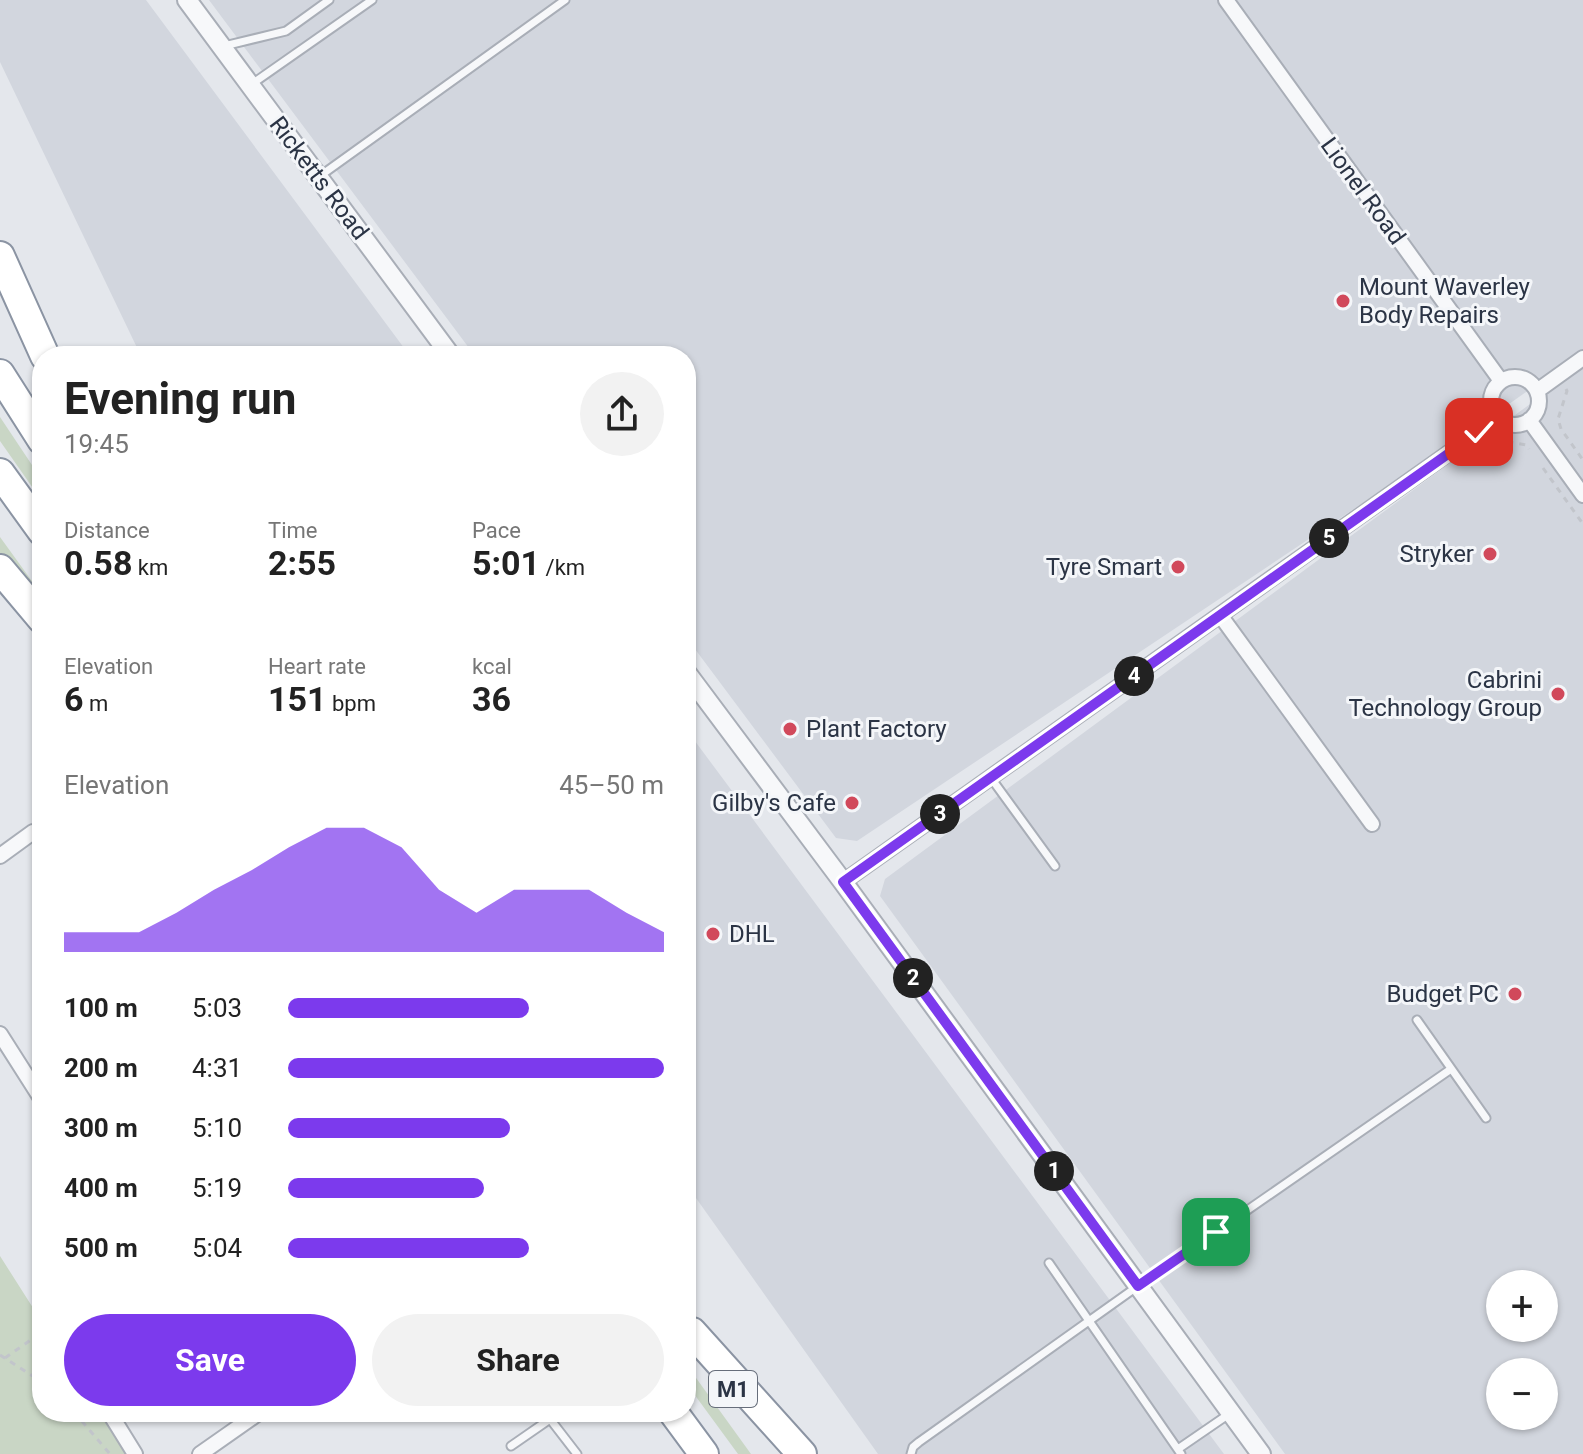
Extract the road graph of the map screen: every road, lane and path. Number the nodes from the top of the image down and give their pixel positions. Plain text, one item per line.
1 (187, 0) edge
2 (329, 0) edge
3 (372, 0) edge
4 (565, 0) edge
5 (1226, 0) edge
6 (221, 47) junction
7 (250, 86) junction
8 (318, 177) junction
9 (0, 256) edge
10 (40, 346) edge
11 (444, 346) edge
12 (1583, 358) edge
13 (0, 374) edge
14 (1557, 376) junction
15 (1501, 381) junction
16 (1537, 391) junction
17 (1498, 418) junction
18 (1529, 420) junction
19 (32, 424) edge
20 (1479, 432) junction
21 (1531, 451) dead end
22 (1583, 460) edge
23 (1539, 462) dead end
24 (0, 473) edge
25 (1583, 495) edge
26 (32, 517) edge
27 (1583, 524) edge
28 (0, 569) edge
29 (32, 607) edge
30 (1220, 615) junction
31 (696, 685) edge
32 (991, 778) junction
33 (1372, 824) dead end
34 (32, 833) edge
35 (0, 856) edge
36 (1055, 866) dead end
37 (843, 882) junction
38 (1417, 1020) dead end
39 (0, 1034) edge
40 (1451, 1069) junction
41 (32, 1084) edge
42 (1486, 1118) dead end
43 (1049, 1263) dead end
44 (1138, 1286) junction
45 (1089, 1321) junction
46 (696, 1336) edge
47 (32, 1338) edge
48 (696, 1338) edge
49 (2, 1356) edge
50 (32, 1376) edge
51 (1231, 1413) junction
52 (84, 1422) edge
53 (115, 1422) edge
54 (246, 1422) edge
55 (540, 1422) edge
56 (552, 1422) edge
57 (680, 1422) edge
58 (511, 1446) dead end
59 (1179, 1452) edge
60 (110, 1454) edge
61 (135, 1454) edge
62 (200, 1454) edge
63 (577, 1454) edge
64 (704, 1454) edge
65 (780, 1454) edge
66 (802, 1454) edge
67 (911, 1454) edge
68 (1261, 1454) edge

1 - 6 street, Ricketts Road
2 - 6 lane
3 - 7 lane
4 - 8 lane
5 - 15 street, Lionel Road
6 - 7 street, Ricketts Road
7 - 8 street, Ricketts Road
8 - 11 street, Ricketts Road
9 - 10 highway
12 - 14 street
13 - 19 highway
14 - 16 street
14 - 22 path
15 - 16 street
15 - 17 street
16 - 18 street
17 - 18 street
17 - 20 street
18 - 25 street
20 - 21 path
20 - 30 street
23 - 27 path
24 - 26 highway
28 - 29 highway
30 - 32 street
30 - 33 street
31 - 37 street
32 - 36 lane
32 - 37 street
34 - 35 street
37 - 44 street
38 - 40 lane
39 - 41 street
40 - 42 lane
40 - 44 lane
43 - 45 lane
44 - 45 lane
44 - 51 street
45 - 59 lane
45 - 67 lane
46 - 66 highway
47 - 49 path
48 - 65 highway, M1
49 - 50 path
51 - 59 lane
51 - 68 street
52 - 60 path
53 - 61 street
54 - 62 street
55 - 58 lane
56 - 63 lane
57 - 64 highway, M1

